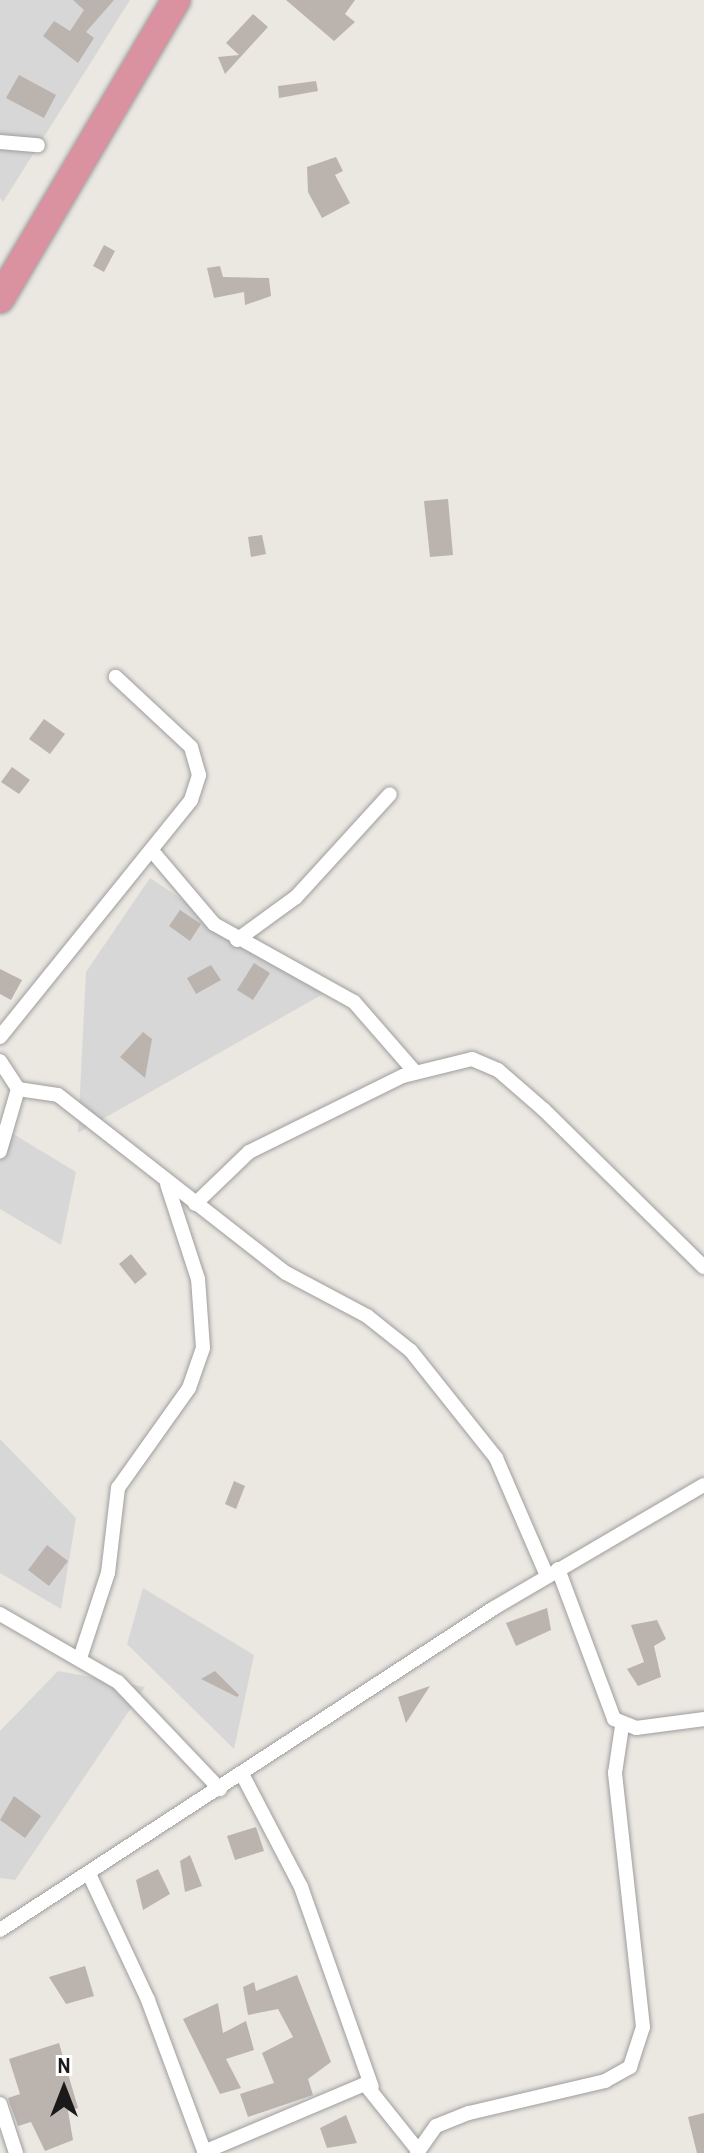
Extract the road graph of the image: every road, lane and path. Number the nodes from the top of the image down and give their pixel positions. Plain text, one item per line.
1 (176, 0) edge
2 (0, 142) edge
3 (38, 145) dead end
4 (0, 299) edge
5 (116, 677) dead end
6 (390, 794) dead end
7 (153, 852) junction
8 (237, 940) junction
9 (0, 1037) edge
10 (0, 1061) edge
11 (415, 1072) junction
12 (18, 1089) junction
13 (0, 1151) edge
14 (167, 1183) junction
15 (195, 1204) junction
16 (704, 1267) edge
17 (704, 1485) edge
18 (553, 1572) junction
19 (0, 1614) edge
20 (81, 1655) junction
21 (704, 1719) edge
22 (622, 1726) junction
23 (242, 1774) junction
24 (220, 1789) junction
25 (90, 1876) junction
26 (0, 1930) edge
27 (372, 2087) junction
28 (0, 2104) edge
29 (417, 2151) edge
30 (205, 2152) edge
31 (16, 2153) edge

1 - 4 highway
2 - 3 street
5 - 7 street
6 - 8 street
7 - 8 street
7 - 9 street
8 - 11 street
10 - 12 street
11 - 15 street
11 - 16 street
12 - 13 street
12 - 14 street
14 - 15 street
14 - 20 street
15 - 18 street
17 - 18 street
18 - 22 street
18 - 23 street
19 - 20 street
20 - 24 street
21 - 22 street
22 - 29 street
23 - 24 street
23 - 27 street
24 - 25 street
25 - 26 street
25 - 30 street
27 - 29 street
27 - 30 street
28 - 31 street

